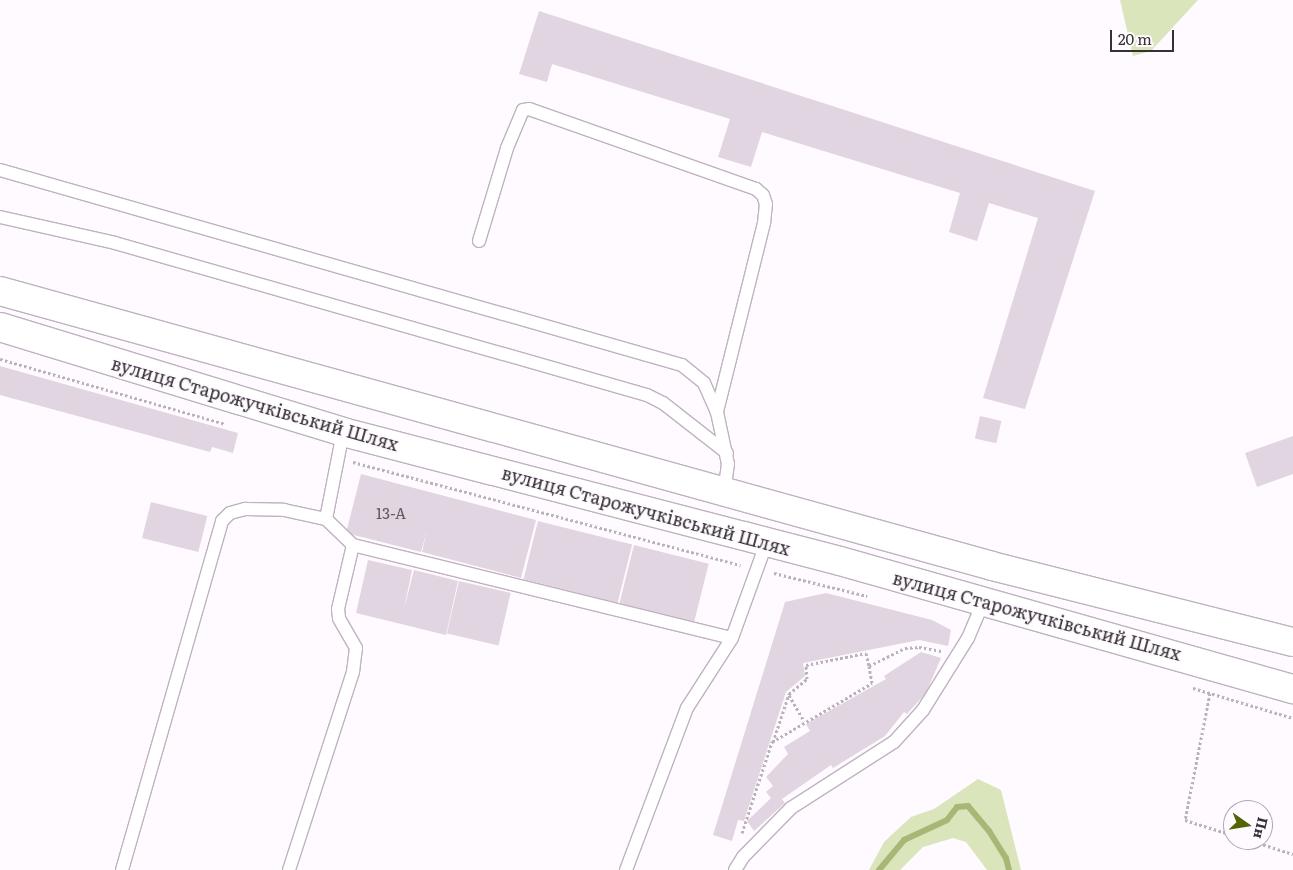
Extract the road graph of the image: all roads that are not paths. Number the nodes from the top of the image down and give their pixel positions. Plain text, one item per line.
1 (0, 170) edge
2 (0, 218) edge
3 (479, 241) dead end
4 (0, 291) edge
5 (0, 327) edge
6 (717, 412) junction
7 (343, 432) junction
8 (727, 453) junction
9 (724, 491) junction
10 (326, 518) junction
11 (766, 544) junction
12 (353, 545) junction
13 (983, 602) junction
14 (732, 638) junction
15 (1293, 642) edge
16 (1293, 689) edge
17 (122, 870) edge
18 (289, 870) edge
19 (626, 870) edge
20 (735, 870) edge

1 - 6 lane
2 - 8 lane
3 - 6 lane
4 - 9 main road, вулиця Старожучківський Шлях
5 - 7 main road, вулиця Старожучківський Шлях
6 - 8 lane
7 - 10 lane
7 - 11 main road, вулиця Старожучківський Шлях
8 - 9 lane
9 - 15 main road, вулиця Старожучківський Шлях
10 - 12 lane
10 - 17 lane
11 - 13 main road, вулиця Старожучківський Шлях
11 - 14 lane
12 - 14 lane
12 - 18 lane
13 - 16 main road, вулиця Старожучківський Шлях
13 - 20 lane
14 - 19 lane

